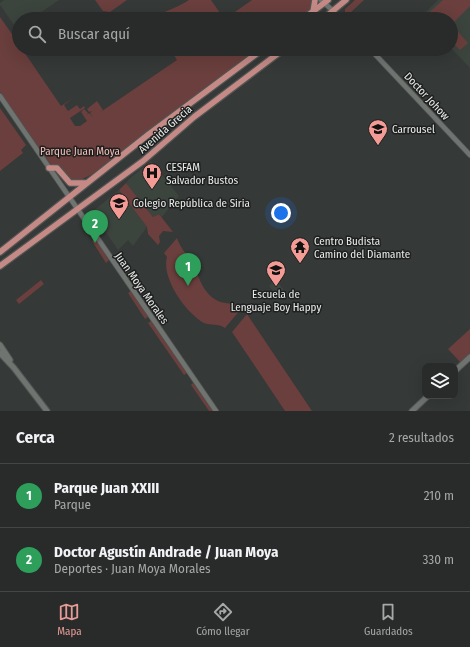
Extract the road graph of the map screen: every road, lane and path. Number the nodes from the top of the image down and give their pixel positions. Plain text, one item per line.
1 (316, 0) edge
2 (346, 0) edge
3 (324, 1) edge
4 (333, 11) joint
5 (313, 12) joint
6 (254, 56) edge
7 (275, 56) edge
8 (377, 56) edge
9 (0, 96) edge
10 (470, 155) edge
11 (49, 168) junction
12 (85, 183) junction
13 (70, 198) junction
14 (78, 210) junction
15 (0, 252) edge
16 (0, 266) edge
17 (0, 345) edge
18 (0, 353) edge
19 (470, 357) edge
20 (14, 368) junction
21 (458, 368) edge
22 (425, 399) edge
23 (47, 411) edge
24 (216, 411) edge
25 (412, 411) edge

1 - 5 main road
2 - 4 main road
3 - 4 street
3 - 5 main road
6 - 12 main road, Avenida Grecia
7 - 14 main road, Avenida Grecia
8 - 10 street, Doctor Johow
9 - 11 street, Juan Moya Morales
11 - 12 main road
11 - 13 street, Juan Moya Morales
12 - 13 main road, Avenida Grecia
13 - 14 street, Juan Moya Morales
13 - 15 main road, Avenida Grecia
14 - 16 main road, Avenida Grecia
14 - 24 street, Juan Moya Morales
17 - 20 main road
18 - 20 main road
19 - 21 main road
20 - 23 main road
22 - 25 main road

